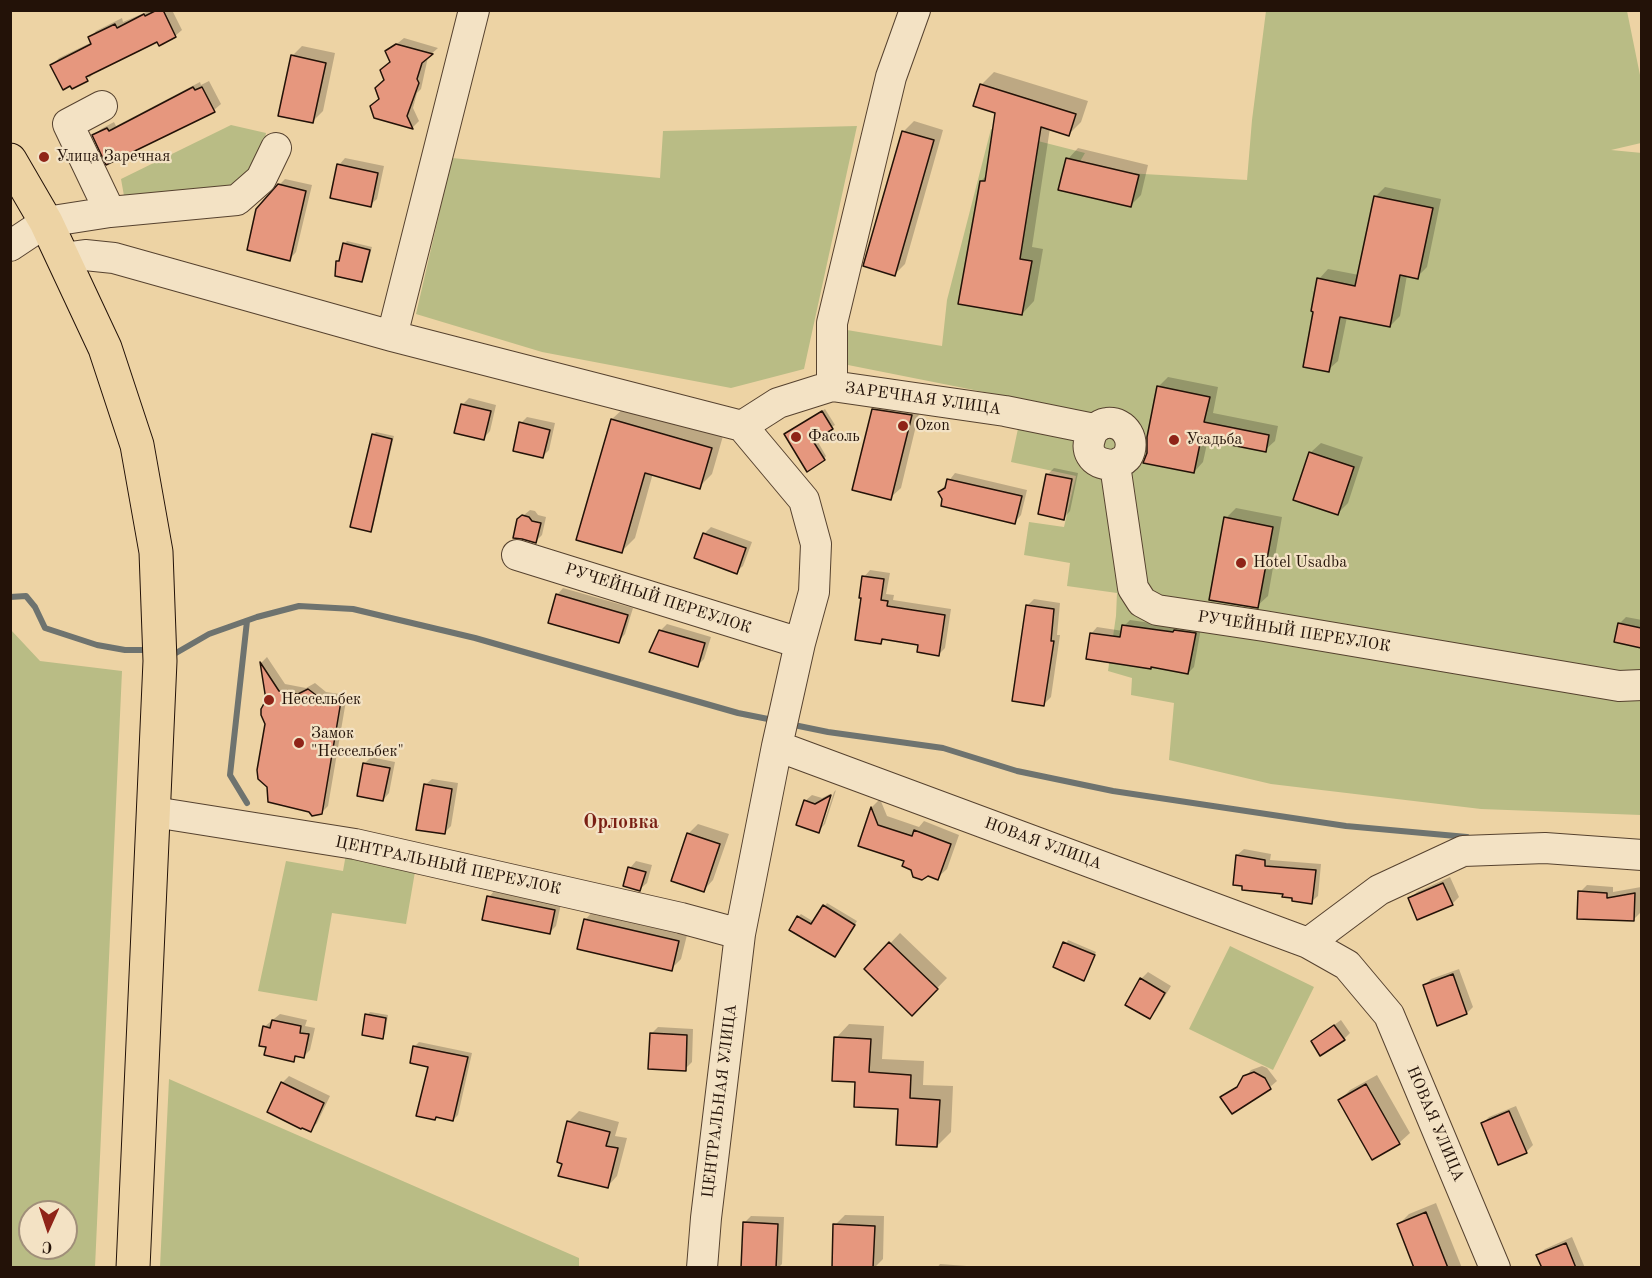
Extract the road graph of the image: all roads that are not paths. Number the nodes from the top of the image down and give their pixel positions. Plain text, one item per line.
1 (474, 10) edge
2 (915, 10) edge
3 (102, 106) dead end
4 (276, 148) dead end
5 (10, 160) edge
6 (110, 212) junction
7 (46, 222) junction
8 (10, 246) edge
9 (63, 258) junction
10 (392, 336) junction
11 (832, 386) junction
12 (742, 426) junction
13 (1115, 465) joint
14 (517, 555) dead end
15 (800, 643) junction
16 (1641, 685) edge
17 (777, 746) junction
18 (153, 812) junction
19 (1641, 855) edge
20 (740, 934) junction
21 (1308, 943) junction
22 (132, 1268) edge
23 (702, 1268) edge
24 (1496, 1268) edge

1 - 10 street
2 - 11 street
3 - 6 street
4 - 6 street
5 - 7 main road
6 - 7 street
7 - 8 street
7 - 9 main road
9 - 10 street
9 - 18 main road
10 - 12 street
11 - 12 street, ЗАРЕЧНАЯ УЛИЦА
11 - 13 street, ЗАРЕЧНАЯ УЛИЦА
12 - 15 street
13 - 16 street, РУЧЕЙНЫЙ ПЕРЕУЛОК
14 - 15 street, РУЧЕЙНЫЙ ПЕРЕУЛОК
15 - 17 street
17 - 20 street, ЦЕНТРАЛЬНАЯ УЛИЦА
17 - 21 street, НОВАЯ УЛИЦА
18 - 20 street, ЦЕНТРАЛЬНЫЙ ПЕРЕУЛОК
18 - 22 main road
19 - 21 street
20 - 23 street, ЦЕНТРАЛЬНАЯ УЛИЦА
21 - 24 street, НОВАЯ УЛИЦА

